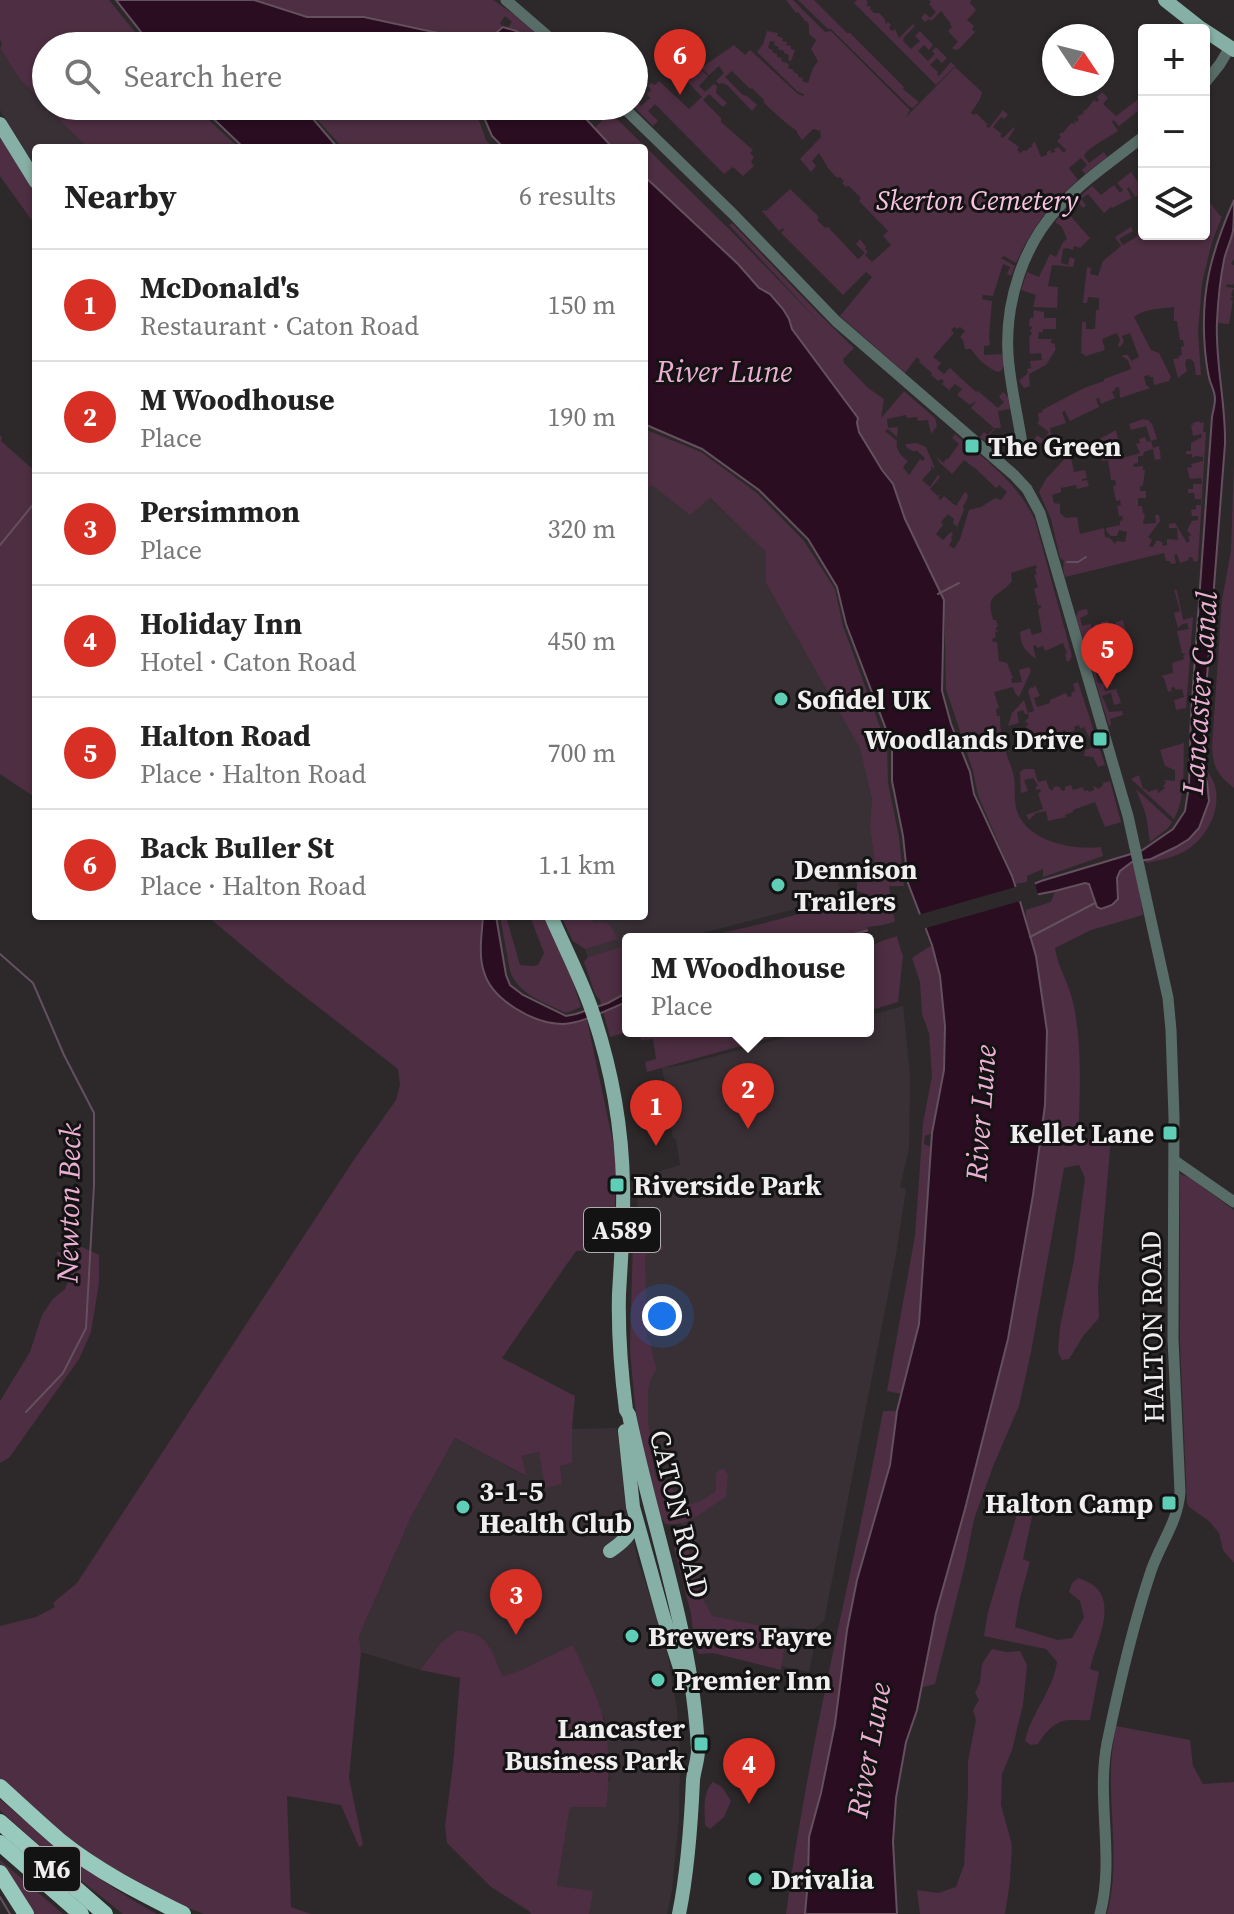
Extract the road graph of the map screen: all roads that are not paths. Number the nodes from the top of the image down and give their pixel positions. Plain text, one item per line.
1 (506, 0) edge
2 (1165, 0) edge
3 (1196, 24) edge
4 (543, 32) edge
5 (1210, 34) edge
6 (1232, 48) edge
7 (1210, 76) edge
8 (636, 120) edge
9 (0, 124) edge
10 (1138, 141) edge
11 (32, 176) edge
12 (1023, 451) dead end
13 (553, 920) edge
14 (1175, 1161) junction
15 (1234, 1202) edge
16 (626, 1410) junction
17 (639, 1460) junction
18 (636, 1519) junction
19 (610, 1551) dead end
20 (668, 1629) junction
21 (684, 1663) junction
22 (0, 1787) edge
23 (0, 1822) edge
24 (0, 1843) edge
25 (0, 1873) edge
26 (681, 1909) edge
27 (26, 1914) edge
28 (81, 1914) edge
29 (105, 1914) edge
30 (183, 1914) edge
31 (1100, 1914) edge

1 - 4 street
2 - 3 main road
5 - 6 main road
6 - 7 street
8 - 14 street, HALTON ROAD
9 - 11 main road
10 - 12 street
13 - 16 main road, CATON ROAD / A589
14 - 15 street
14 - 31 street, HALTON ROAD
16 - 17 main road, CATON ROAD / A589
16 - 18 main road, CATON ROAD / A589
17 - 20 main road, A589
17 - 21 main road, CATON ROAD / A589
18 - 19 main road
18 - 20 main road, CATON ROAD / A589
20 - 21 main road, CATON ROAD / A589
21 - 26 main road, CATON ROAD / A589
22 - 30 highway
23 - 29 highway, M6
24 - 28 highway, M6
25 - 27 highway

